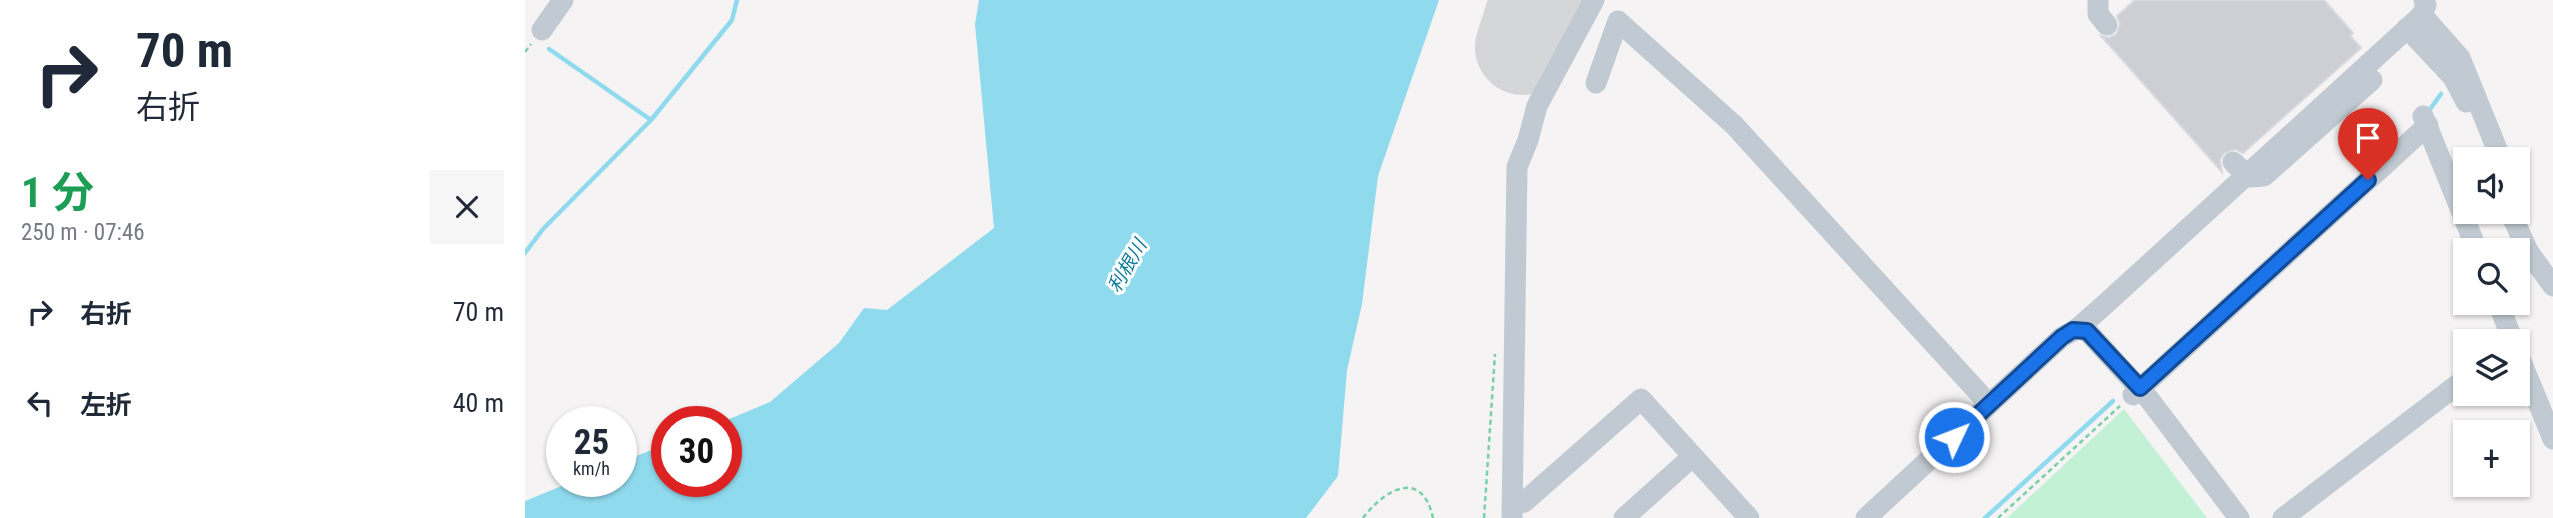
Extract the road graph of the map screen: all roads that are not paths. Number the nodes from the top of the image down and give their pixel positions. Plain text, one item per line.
1 (563, 0) edge
2 (1594, 0) edge
3 (2098, 0) edge
4 (2418, 21) edge
5 (2107, 25) dead end
6 (542, 30) dead end
7 (1596, 83) dead end
8 (2484, 147) edge
9 (2496, 147) edge
10 (2233, 162) dead end
11 (2516, 224) edge
12 (2529, 224) edge
13 (2472, 238) edge
14 (2553, 266) edge
15 (2553, 286) edge
16 (2077, 329) junction
17 (2530, 383) edge
18 (2453, 388) edge
19 (2136, 391) junction
20 (1989, 404) junction
21 (2553, 439) edge
22 (1692, 457) junction
23 (1513, 512) edge
24 (1624, 518) edge
25 (1749, 518) edge
26 (1866, 518) edge
27 (2227, 518) edge
28 (2239, 518) edge
29 (2283, 518) edge

1 - 6 street
2 - 23 street
3 - 5 street
4 - 8 street
4 - 9 street
4 - 10 street, bridge
4 - 16 street
7 - 20 street
11 - 15 street
12 - 14 street
13 - 19 street
16 - 19 street
16 - 20 street
17 - 21 street
18 - 29 street
19 - 27 street
19 - 28 street
20 - 26 street
22 - 23 street
22 - 24 street
22 - 25 street

